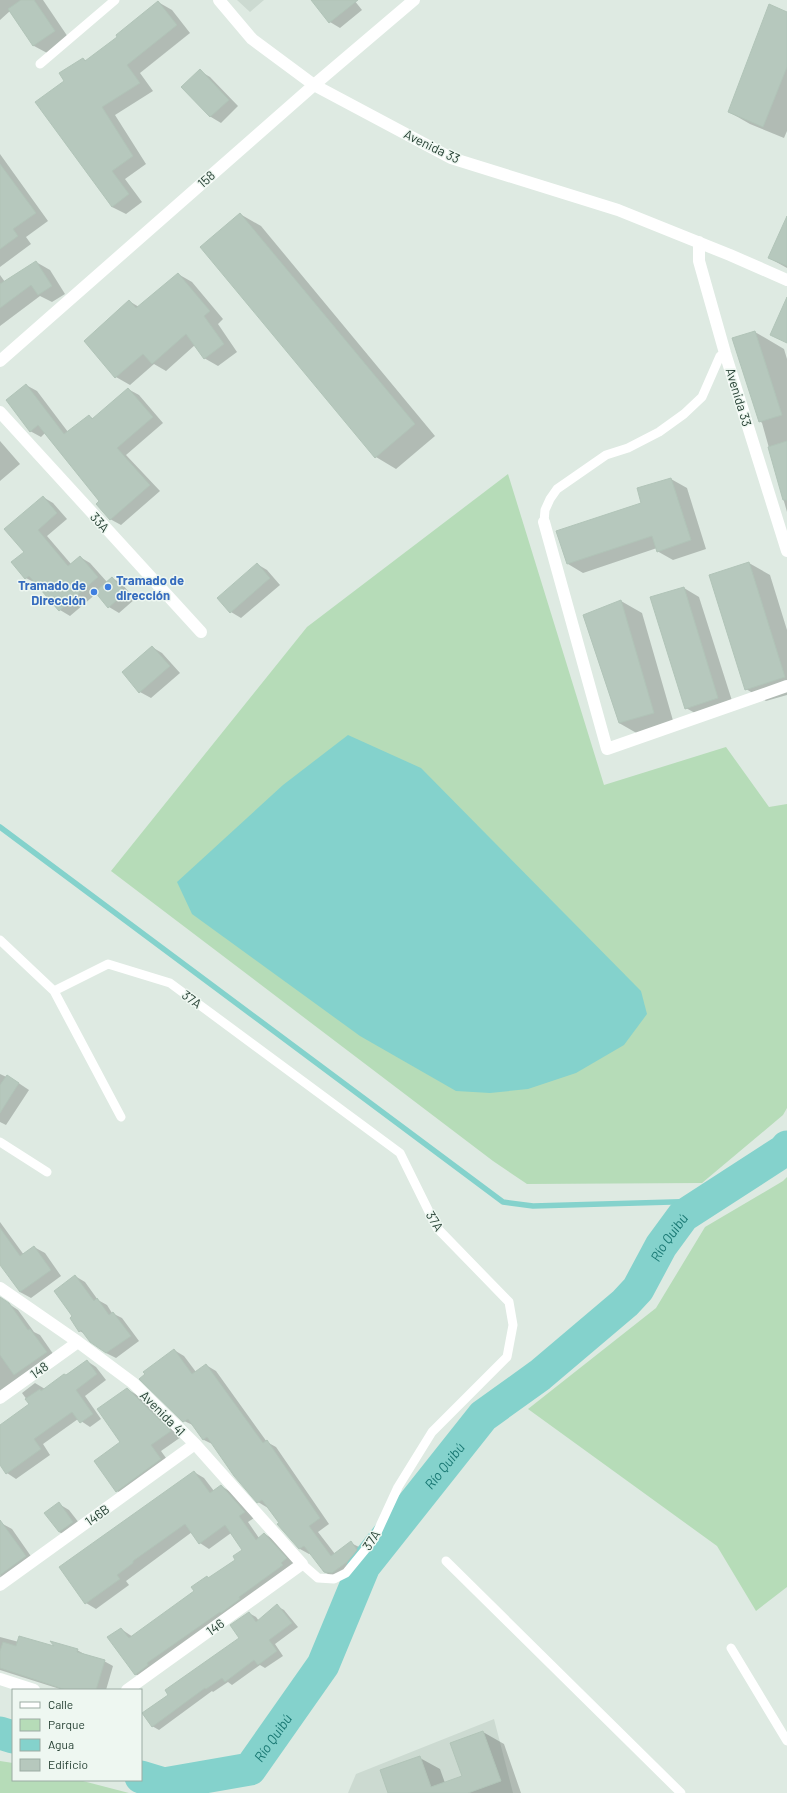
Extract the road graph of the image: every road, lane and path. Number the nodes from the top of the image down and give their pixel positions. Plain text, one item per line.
1 (115, 0) edge
2 (219, 0) edge
3 (414, 0) edge
4 (40, 64) dead end
5 (314, 85) junction
6 (699, 242) junction
7 (787, 280) edge
8 (725, 353) junction
9 (0, 361) edge
10 (0, 412) edge
11 (544, 522) joint
12 (787, 551) edge
13 (201, 632) dead end
14 (787, 686) edge
15 (0, 940) edge
16 (54, 991) junction
17 (122, 1116) dead end
18 (0, 1142) edge
19 (47, 1172) dead end
20 (0, 1288) edge
21 (78, 1342) junction
22 (0, 1398) edge
23 (195, 1444) junction
24 (446, 1561) dead end
25 (302, 1564) junction
26 (0, 1585) edge
27 (731, 1648) dead end
28 (0, 1679) edge
29 (31, 1689) edge
30 (128, 1689) edge
31 (787, 1741) edge
32 (681, 1793) edge

1 - 4 lane
2 - 5 street, Avenida 33
3 - 5 street, 158
5 - 6 street, Avenida 33
5 - 9 street, 158
6 - 7 street, Avenida 33
6 - 8 street, Avenida 33
8 - 11 lane
8 - 12 street, Avenida 33
10 - 13 street, 33A
11 - 14 street
15 - 16 lane
16 - 17 lane
16 - 25 lane, 37A
18 - 19 lane
20 - 21 street, Avenida 41
21 - 22 street, 148
21 - 23 street, Avenida 41
23 - 25 street, Avenida 41
23 - 26 street, 146B
24 - 32 lane
25 - 30 street, 146
27 - 31 lane
28 - 29 street

